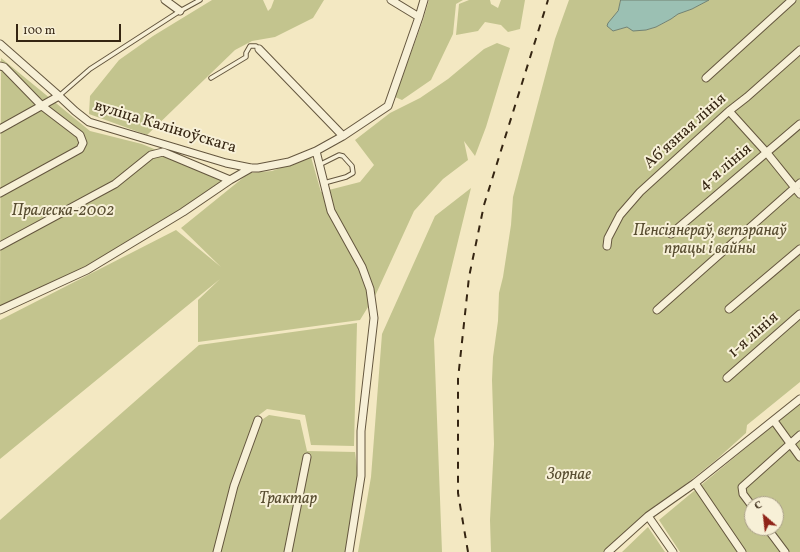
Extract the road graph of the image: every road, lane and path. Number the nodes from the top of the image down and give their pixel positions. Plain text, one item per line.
1 (166, 0) edge
2 (200, 0) edge
3 (391, 0) edge
4 (424, 0) edge
5 (792, 0) edge
6 (180, 11) junction
7 (419, 17) junction
8 (0, 44) edge
9 (259, 49) joint
10 (800, 50) edge
11 (0, 66) edge
12 (211, 78) dead end
13 (706, 78) dead end
14 (59, 96) junction
15 (42, 106) junction
16 (729, 111) junction
17 (800, 124) edge
18 (0, 129) edge
19 (343, 136) junction
20 (316, 151) junction
21 (767, 153) junction
22 (320, 165) junction
23 (251, 168) junction
24 (230, 180) junction
25 (324, 183) junction
26 (797, 185) edge
27 (0, 193) edge
28 (800, 194) edge
29 (671, 234) dead end
30 (0, 246) edge
31 (607, 246) dead end
32 (800, 249) edge
33 (729, 309) dead end
34 (0, 310) edge
35 (657, 310) dead end
36 (800, 314) edge
37 (727, 378) dead end
38 (800, 400) edge
39 (258, 420) dead end
40 (774, 421) junction
41 (800, 435) edge
42 (791, 444) junction
43 (800, 457) edge
44 (307, 458) dead end
45 (695, 483) junction
46 (744, 496) edge
47 (648, 516) junction
48 (773, 536) edge
49 (217, 552) edge
50 (288, 552) edge
51 (349, 552) edge
52 (608, 552) edge
53 (673, 552) edge
54 (742, 552) edge
55 (785, 552) edge

1 - 6 street
2 - 6 lane
3 - 7 street
4 - 7 street, вуліца Каліноўскага
5 - 13 street
6 - 14 lane
7 - 19 street, вуліца Каліноўскага
8 - 14 street, вуліца Каліноўскага
9 - 12 lane
9 - 19 street
10 - 16 street, Абʼязная лінія
11 - 15 street
14 - 15 street
14 - 23 street, вуліца Каліноўскага
15 - 18 street
15 - 27 street
16 - 21 street
16 - 31 street, Абʼязная лінія
17 - 21 street, 4-я лінія
19 - 20 street, вуліца Каліноўскага
20 - 22 street
20 - 23 street, вуліца Каліноўскага
21 - 26 street
21 - 29 street, 4-я лінія
22 - 25 street
22 - 25 lane
23 - 24 street
24 - 30 street
24 - 34 street
25 - 51 street
26 - 28 street
26 - 35 street
32 - 33 street
36 - 37 street, 1-я лінія
38 - 40 street
39 - 49 street
40 - 42 street
40 - 45 street
41 - 42 street
42 - 43 street
42 - 46 street
44 - 50 street
45 - 47 street
45 - 54 street
47 - 52 street
47 - 53 street
48 - 55 street

